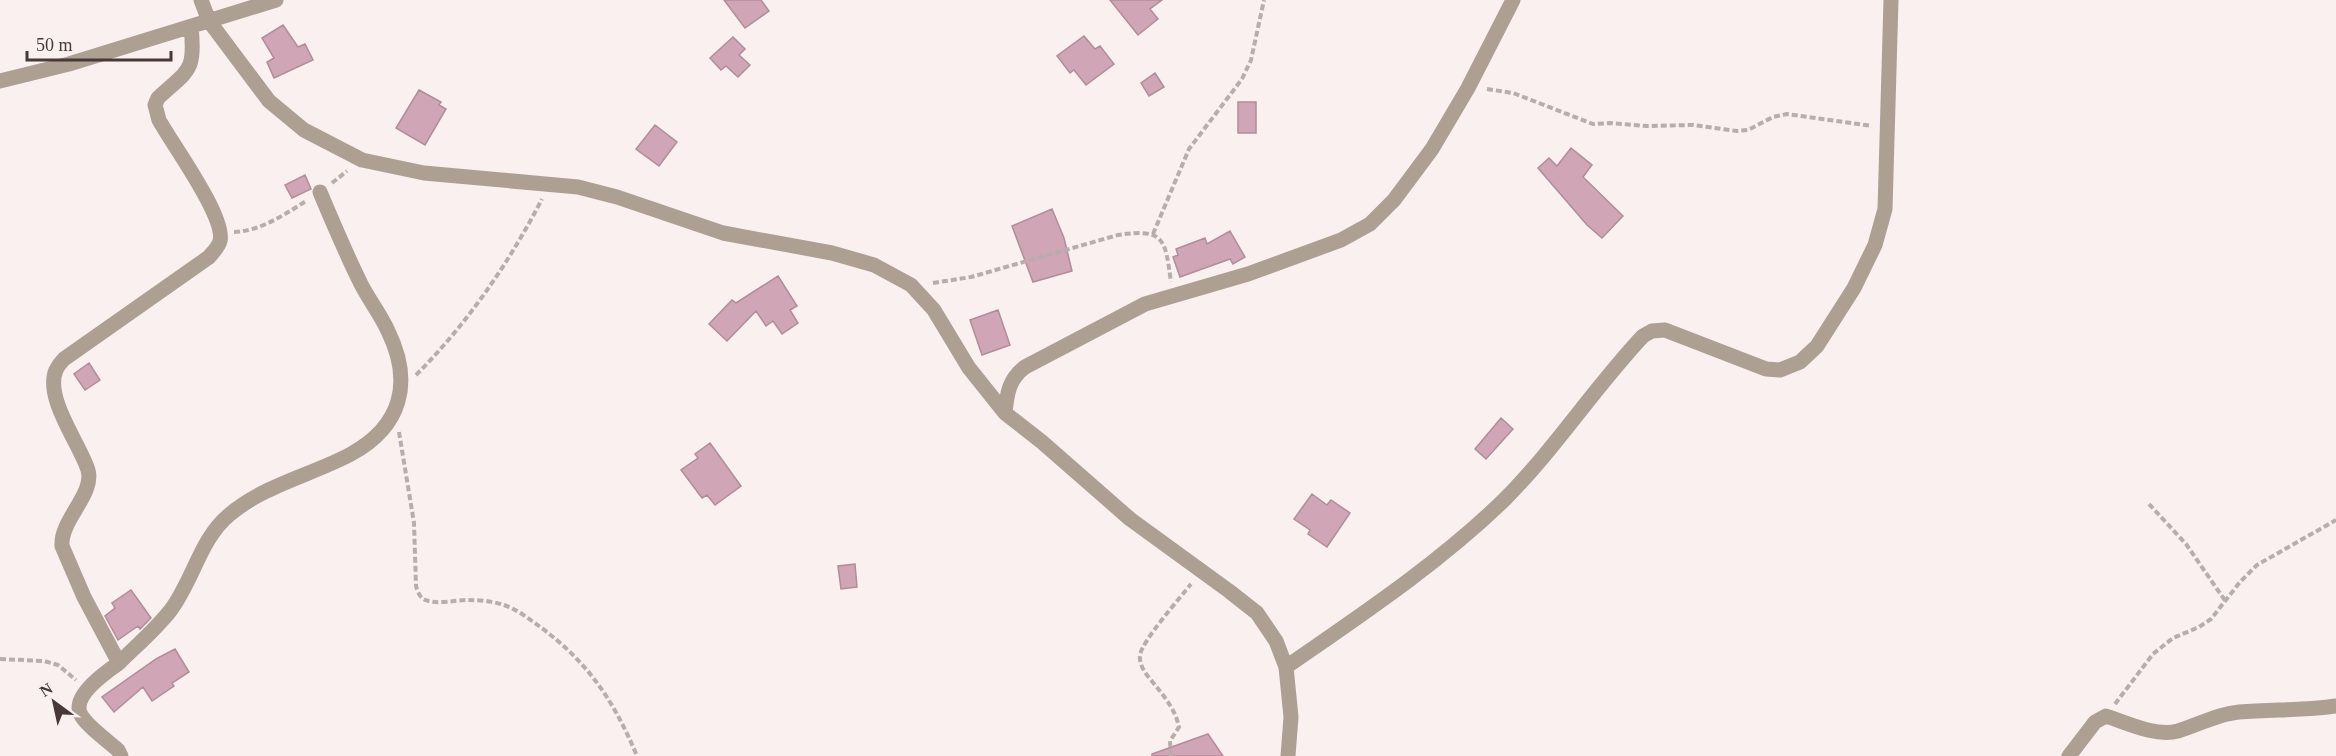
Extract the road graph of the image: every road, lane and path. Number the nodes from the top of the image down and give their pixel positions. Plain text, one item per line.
1 (201, 0) edge
2 (276, 0) edge
3 (1264, 0) edge
4 (1513, 0) edge
5 (1891, 0) edge
6 (209, 21) junction
7 (191, 27) junction
8 (0, 81) edge
9 (1468, 87) junction
10 (1888, 126) junction
11 (362, 160) junction
12 (549, 185) junction
13 (320, 192) junction
14 (220, 233) junction
15 (1153, 234) junction
16 (911, 285) junction
17 (1173, 294) junction
18 (402, 390) junction
19 (396, 412) junction
20 (1005, 413) junction
21 (2149, 504) dead end
22 (2336, 520) edge
23 (1201, 570) junction
24 (2226, 602) junction
25 (0, 660) edge
26 (119, 663) junction
27 (1286, 667) junction
28 (89, 689) junction
29 (2336, 706) edge
30 (2106, 716) junction
31 (121, 756) edge
32 (637, 756) edge
33 (1171, 756) edge
34 (1288, 756) edge
35 (2069, 756) edge

1 - 6 street
2 - 6 street
3 - 15 path
4 - 9 street
5 - 10 street
6 - 7 street
6 - 11 street
7 - 8 street
7 - 14 street
9 - 10 path
9 - 17 street
10 - 27 street
11 - 12 street
11 - 13 path
12 - 16 street
12 - 18 path
13 - 14 path
13 - 18 street
14 - 26 street
15 - 16 path
15 - 17 path
16 - 20 street
17 - 20 street
18 - 19 street
19 - 26 street
19 - 32 path
20 - 23 street
21 - 24 path
22 - 24 path
23 - 27 street
23 - 33 path
24 - 30 path
25 - 28 path
26 - 28 street
27 - 34 street
28 - 31 street
29 - 30 street
30 - 35 street

